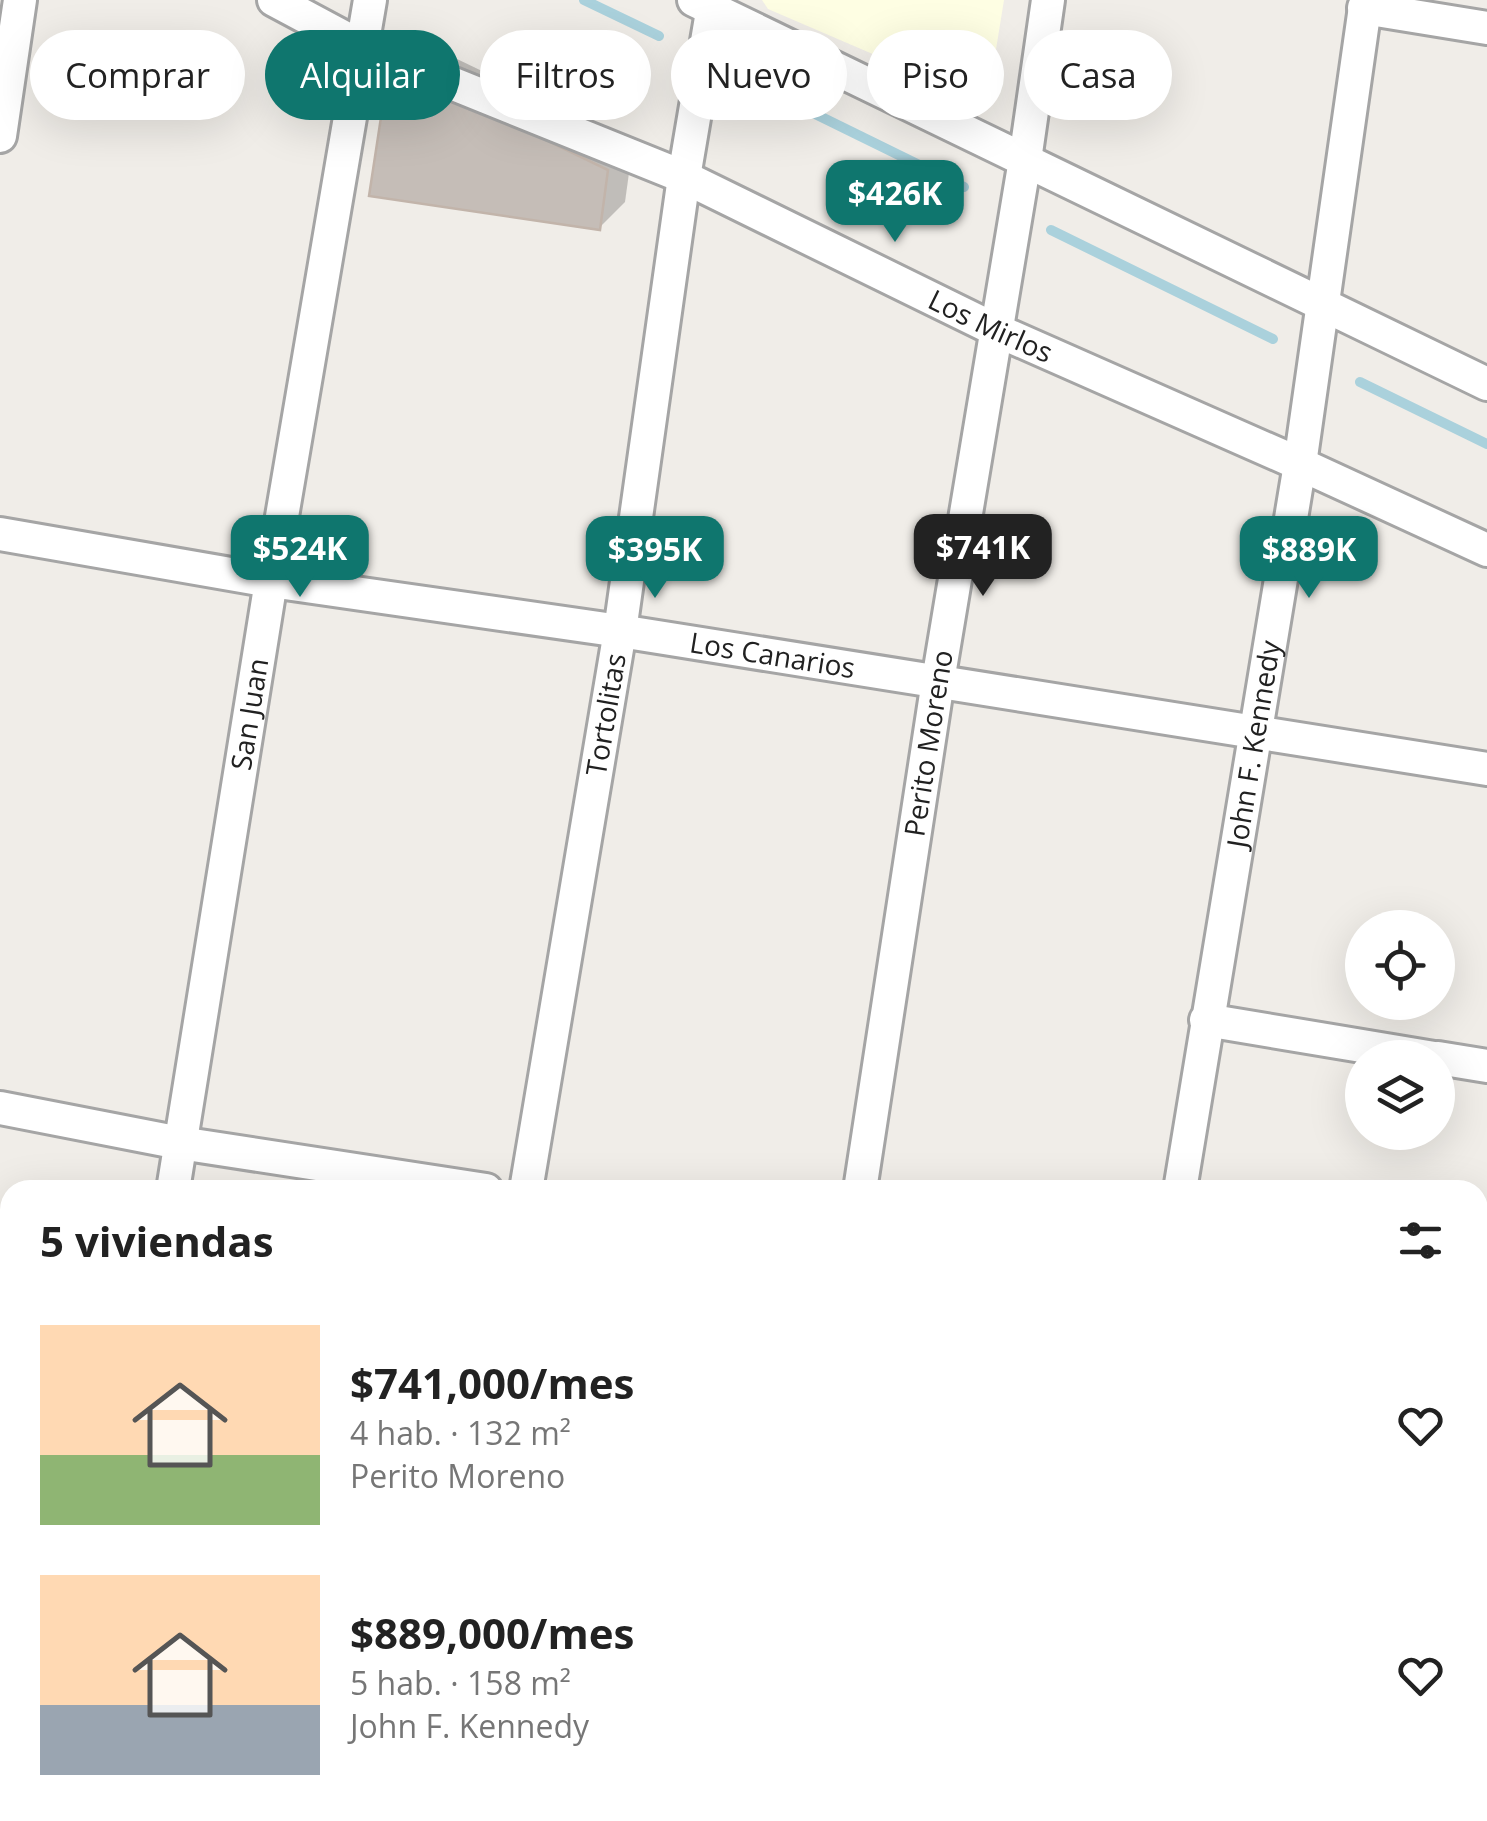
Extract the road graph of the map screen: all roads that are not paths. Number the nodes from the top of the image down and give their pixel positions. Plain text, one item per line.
1 (20, 0) edge
2 (274, 0) edge
3 (370, 0) edge
4 (1048, 0) edge
5 (707, 3) edge
6 (1365, 4) edge
7 (1487, 28) edge
8 (331, 30) edge
9 (365, 30) edge
10 (460, 86) edge
11 (350, 120) edge
12 (0, 136) edge
13 (1025, 160) junction
14 (684, 176) junction
15 (1322, 305) junction
16 (996, 330) junction
17 (1487, 384) edge
18 (1300, 464) junction
19 (0, 534) edge
20 (1487, 550) edge
21 (272, 581) junction
22 (620, 631) junction
23 (938, 682) junction
24 (1257, 732) junction
25 (1487, 768) edge
26 (1206, 1020) junction
27 (1345, 1043) edge
28 (1455, 1061) edge
29 (1487, 1066) edge
30 (0, 1108) edge
31 (180, 1143) junction
32 (174, 1180) edge
33 (421, 1180) edge
34 (528, 1180) edge
35 (862, 1180) edge
36 (1182, 1180) edge

1 - 12 street
2 - 8 street, Los Mirlos
3 - 9 street, San Juan
4 - 13 street, Perito Moreno
5 - 13 street
5 - 14 street, Tortolitas
6 - 7 street
6 - 15 street, John F. Kennedy
10 - 14 street, Los Mirlos
11 - 21 street, San Juan
13 - 15 street
13 - 16 street, Perito Moreno
14 - 16 street, Los Mirlos
14 - 22 street, Tortolitas
15 - 17 street
15 - 18 street, John F. Kennedy
16 - 18 street, Los Mirlos
16 - 23 street, Perito Moreno
18 - 20 street, Los Mirlos
18 - 24 street, John F. Kennedy
19 - 21 street, Los Canarios
21 - 22 street, Los Canarios
21 - 31 street, San Juan
22 - 23 street, Los Canarios
22 - 34 street, Tortolitas
23 - 24 street, Los Canarios
23 - 35 street, Perito Moreno
24 - 25 street, Los Canarios
24 - 26 street, John F. Kennedy
26 - 27 street
26 - 36 street, John F. Kennedy
28 - 29 street
30 - 31 street
31 - 32 street, San Juan
31 - 33 street

